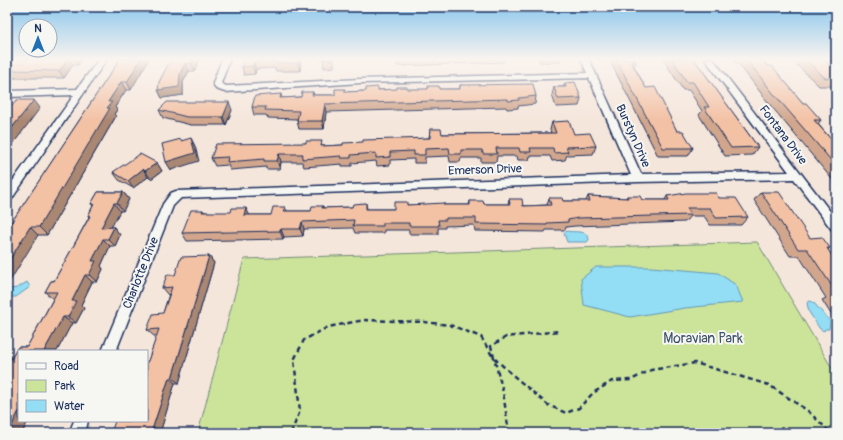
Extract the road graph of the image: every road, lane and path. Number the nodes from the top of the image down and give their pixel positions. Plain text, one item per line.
1 (89, 80) edge
2 (218, 80) edge
3 (417, 80) edge
4 (595, 80) edge
5 (725, 80) edge
6 (80, 92) junction
7 (7, 94) edge
8 (797, 175) junction
9 (638, 178) junction
10 (175, 196) joint
11 (7, 197) edge
12 (836, 227) edge
13 (560, 331) dead end
14 (109, 350) edge
15 (493, 357) junction
16 (81, 422) edge
17 (76, 433) edge
18 (291, 433) edge
19 (509, 433) edge
20 (831, 433) edge

1 - 6 street
2 - 3 street
4 - 9 street, Burstyn Drive
5 - 8 street, Fontana Drive
6 - 7 street
6 - 11 street
8 - 9 street, Emerson Drive
8 - 12 street, Fontana Drive
9 - 10 street, Emerson Drive
10 - 14 street, Charlotte Drive
13 - 15 path
15 - 18 path
15 - 19 path
15 - 20 path
16 - 17 street

